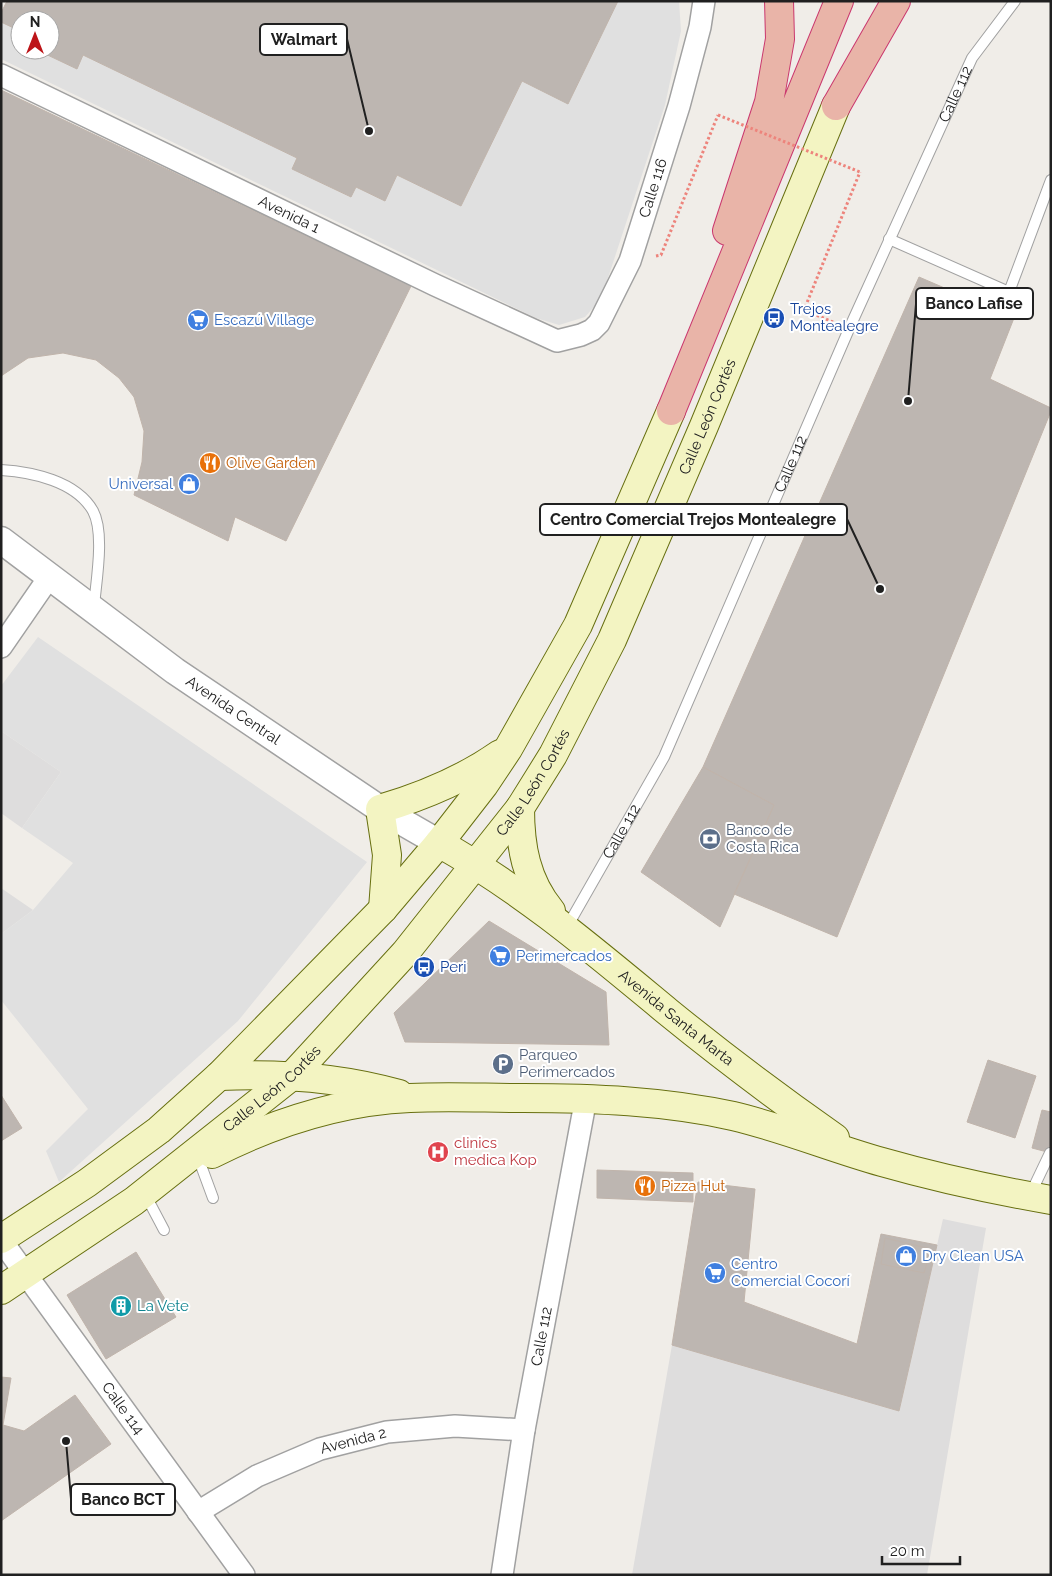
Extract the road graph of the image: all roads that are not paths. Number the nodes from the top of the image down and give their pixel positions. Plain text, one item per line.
1 (704, 1) edge
2 (779, 1) edge
3 (839, 1) edge
4 (875, 1) edge
5 (896, 1) edge
6 (1015, 1) edge
7 (1, 75) edge
8 (836, 106) junction
9 (1051, 180) edge
10 (889, 239) junction
11 (581, 335) joint
12 (671, 411) junction
13 (1, 470) edge
14 (1, 540) edge
15 (50, 576) junction
16 (94, 610) junction
17 (1, 647) edge
18 (508, 749) junction
19 (520, 808) junction
20 (380, 809) junction
21 (439, 843) junction
22 (476, 864) junction
23 (383, 908) junction
24 (564, 925) junction
25 (294, 1075) junction
26 (219, 1076) junction
27 (410, 1098) junction
28 (586, 1098) junction
29 (854, 1152) junction
30 (1050, 1153) edge
31 (199, 1160) junction
32 (139, 1197) junction
33 (213, 1198) dead end
34 (1040, 1198) edge
35 (164, 1230) dead end
36 (1, 1240) edge
37 (25, 1275) junction
38 (1, 1290) edge
39 (524, 1430) junction
40 (198, 1512) junction
41 (244, 1575) edge
42 (502, 1575) edge

1 - 11 street, Calle 116
2 - 12 highway
3 - 12 highway
4 - 8 highway
5 - 8 highway
6 - 10 lane, Calle 112
7 - 11 street, Avenida 1
8 - 19 main road, Calle León Cortés
9 - 10 lane
10 - 24 lane, Calle 112
12 - 18 main road
13 - 16 lane
14 - 15 street, Avenida Central
15 - 16 street, Avenida Central
15 - 17 street
16 - 20 street, Avenida Central
18 - 20 main road
18 - 21 main road
19 - 22 main road, Calle León Cortés
19 - 24 main road
20 - 21 street, Avenida Central
20 - 23 main road
21 - 22 main road, Avenida Central
21 - 23 main road
22 - 24 main road, Avenida Santa Marta
22 - 25 main road, Calle León Cortés
23 - 26 main road
24 - 29 main road, Avenida Santa Marta
25 - 26 main road, Avenida Santa Marta
25 - 27 main road, Avenida Santa Marta
25 - 32 main road, Calle León Cortés
26 - 36 main road
27 - 28 main road, Avenida Santa Marta
27 - 31 main road, Avenida Santa Marta
28 - 29 main road, Avenida Santa Marta
28 - 39 street, Calle 112
29 - 34 main road, Avenida Santa Marta
30 - 34 lane
31 - 32 main road, Avenida Santa Marta
31 - 33 lane
32 - 35 lane
32 - 37 main road, Calle León Cortés
36 - 37 street, Calle 114
37 - 38 main road, Calle León Cortés
37 - 40 street, Calle 114
39 - 40 street, Avenida 2
39 - 42 street, Calle 112
40 - 41 street, Calle 114

